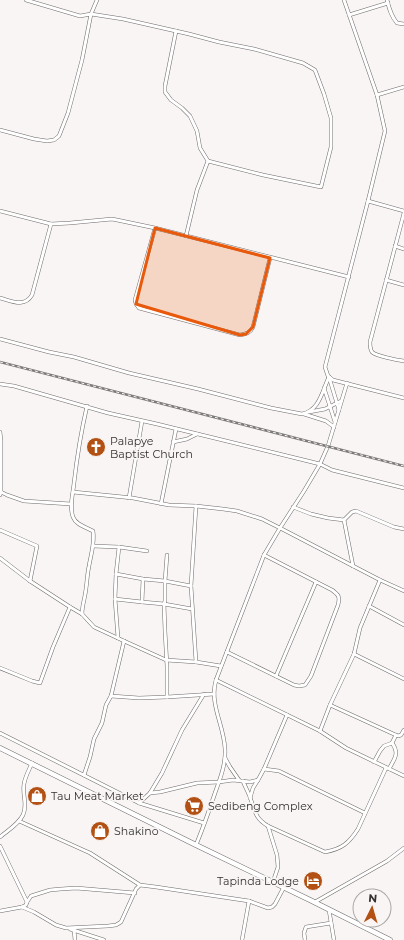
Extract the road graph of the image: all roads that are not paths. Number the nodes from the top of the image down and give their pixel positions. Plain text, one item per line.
1 (26, 0) edge
2 (97, 0) edge
3 (344, 0) edge
4 (387, 1) edge
5 (91, 14) junction
6 (349, 14) junction
7 (404, 24) edge
8 (176, 31) junction
9 (404, 87) edge
10 (377, 95) junction
11 (0, 130) edge
12 (208, 161) junction
13 (368, 201) junction
14 (0, 211) edge
15 (404, 212) edge
16 (51, 224) junction
17 (155, 228) junction
18 (186, 236) junction
19 (395, 246) junction
20 (404, 249) edge
21 (270, 258) junction
22 (349, 277) junction
23 (386, 280) junction
24 (404, 285) edge
25 (0, 298) edge
26 (0, 339) edge
27 (404, 356) edge
28 (403, 361) edge
29 (329, 377) junction
30 (347, 383) junction
31 (0, 384) edge
32 (324, 388) junction
33 (404, 398) edge
34 (342, 401) junction
35 (337, 403) junction
36 (86, 406) junction
37 (330, 406) junction
38 (339, 410) junction
39 (307, 412) junction
40 (302, 414) junction
41 (142, 421) junction
42 (335, 422) junction
43 (334, 427) junction
44 (176, 429) junction
45 (0, 432) edge
46 (197, 434) junction
47 (173, 442) junction
48 (320, 464) junction
49 (404, 488) edge
50 (73, 492) junction
51 (0, 493) edge
52 (129, 498) junction
53 (71, 504) junction
54 (161, 504) junction
55 (196, 506) junction
56 (293, 507) junction
57 (344, 520) junction
58 (280, 528) junction
59 (404, 529) edge
60 (0, 530) edge
61 (93, 546) junction
62 (119, 547) junction
63 (147, 551) dead end
64 (167, 555) dead end
65 (264, 555) junction
66 (0, 558) edge
67 (353, 566) junction
68 (116, 574) junction
69 (144, 579) junction
70 (380, 580) junction
71 (30, 581) junction
72 (165, 581) junction
73 (316, 582) junction
74 (191, 586) junction
75 (404, 592) edge
76 (115, 599) junction
77 (142, 602) junction
78 (164, 604) junction
79 (369, 606) junction
80 (70, 607) junction
81 (192, 609) junction
82 (82, 614) junction
83 (404, 625) edge
84 (118, 638) junction
85 (124, 642) junction
86 (227, 652) junction
87 (354, 654) junction
88 (166, 660) junction
89 (196, 662) junction
90 (221, 666) junction
91 (0, 668) edge
92 (276, 676) junction
93 (404, 679) edge
94 (216, 680) junction
95 (204, 694) junction
96 (214, 694) junction
97 (112, 696) junction
98 (167, 698) junction
99 (330, 705) junction
100 (287, 715) junction
101 (404, 730) edge
102 (320, 731) junction
103 (0, 733) edge
104 (396, 735) junction
105 (392, 743) junction
106 (0, 748) edge
107 (225, 758) junction
108 (374, 762) junction
109 (32, 763) junction
110 (264, 769) junction
111 (387, 769) junction
112 (84, 775) junction
113 (404, 776) edge
114 (258, 780) junction
115 (241, 781) junction
116 (218, 782) junction
117 (150, 793) junction
118 (250, 798) junction
119 (140, 803) junction
120 (365, 813) junction
121 (19, 821) junction
122 (204, 823) junction
123 (268, 826) junction
124 (0, 837) edge
125 (196, 845) junction
126 (0, 846) edge
127 (404, 848) edge
128 (273, 882) junction
129 (140, 885) junction
130 (284, 887) junction
131 (135, 893) junction
132 (249, 901) junction
133 (26, 902) junction
134 (314, 902) junction
135 (22, 907) junction
136 (329, 910) junction
137 (0, 911) edge
138 (331, 923) junction
139 (66, 928) junction
140 (74, 930) junction
141 (75, 940) edge
142 (104, 940) edge
143 (242, 940) edge
144 (305, 940) edge
145 (334, 940) edge
146 (390, 940) edge

1 - 5 street
2 - 5 street
3 - 6 street
4 - 6 street
4 - 7 street
5 - 8 street
5 - 11 street
6 - 10 street
8 - 12 street
8 - 12 street
9 - 10 street
10 - 13 street
12 - 18 street
13 - 15 street
13 - 22 street
14 - 16 street
15 - 19 street
16 - 17 street
16 - 25 street
17 - 18 street
17 - 21 street
18 - 21 street
19 - 20 street
19 - 23 street
21 - 22 street
22 - 29 street
23 - 24 street
23 - 28 street
26 - 40 street
27 - 28 street
29 - 30 street
29 - 32 street
29 - 35 street
30 - 33 street
30 - 34 street
31 - 36 street
32 - 37 street
32 - 39 street
34 - 35 street
34 - 38 street
35 - 37 street
35 - 38 street
36 - 41 street
36 - 50 street
37 - 39 street
37 - 42 street
38 - 42 street
39 - 40 street
40 - 43 street
41 - 44 street
41 - 52 street
42 - 43 street
43 - 48 street
44 - 46 street
44 - 47 street
45 - 51 street
46 - 47 street
46 - 48 street
47 - 54 street
48 - 49 street
48 - 56 street
50 - 52 street
50 - 53 street
51 - 53 street
52 - 54 street
53 - 61 street
54 - 55 street
55 - 58 street
55 - 74 street
56 - 57 street
56 - 58 street
57 - 59 street
57 - 67 street
58 - 65 street
58 - 67 street
60 - 71 street
61 - 62 street
61 - 82 street
62 - 63 street
62 - 68 street
64 - 72 street
65 - 73 street
65 - 86 street
66 - 71 street
67 - 70 street
68 - 69 street
68 - 76 street
69 - 72 street
69 - 77 street
70 - 75 street
70 - 79 street
71 - 80 street
72 - 74 street
72 - 78 street
73 - 92 street
73 - 92 street
74 - 81 street
76 - 77 street
76 - 84 street
77 - 78 street
78 - 81 street
78 - 88 street
79 - 83 street
79 - 87 street
80 - 82 street
80 - 91 street
81 - 89 street
82 - 84 street
84 - 85 street
85 - 88 street
85 - 97 street
86 - 90 street
86 - 92 street
87 - 93 street
87 - 99 street
88 - 89 street
88 - 98 street
89 - 90 street
90 - 94 street
94 - 96 street
94 - 100 street
95 - 96 street
95 - 98 street
95 - 117 street
96 - 107 street
97 - 98 street
97 - 112 street
99 - 102 street
99 - 104 street
100 - 102 street
100 - 110 street
101 - 104 street
102 - 108 street
103 - 112 street
104 - 105 street
105 - 108 street
105 - 111 street
106 - 109 street
107 - 115 street
107 - 116 street
108 - 111 street
109 - 121 street
109 - 125 street
110 - 114 street
110 - 120 street
111 - 113 street
111 - 120 street
112 - 119 street
114 - 115 street
114 - 118 street
115 - 116 street
115 - 118 street
116 - 117 street
116 - 122 street
117 - 119 street
118 - 123 street
119 - 122 street
120 - 123 street
121 - 124 street
121 - 129 street
122 - 125 street
123 - 128 street
125 - 128 street
126 - 133 street
127 - 134 street
128 - 130 street
129 - 131 street
129 - 132 street
130 - 132 street
130 - 134 street
131 - 133 street
131 - 139 street
132 - 143 street
133 - 135 street
134 - 136 street
135 - 137 street
135 - 139 street
136 - 138 street
136 - 146 street
138 - 144 street
138 - 145 street
139 - 140 street
140 - 141 street
140 - 142 street

